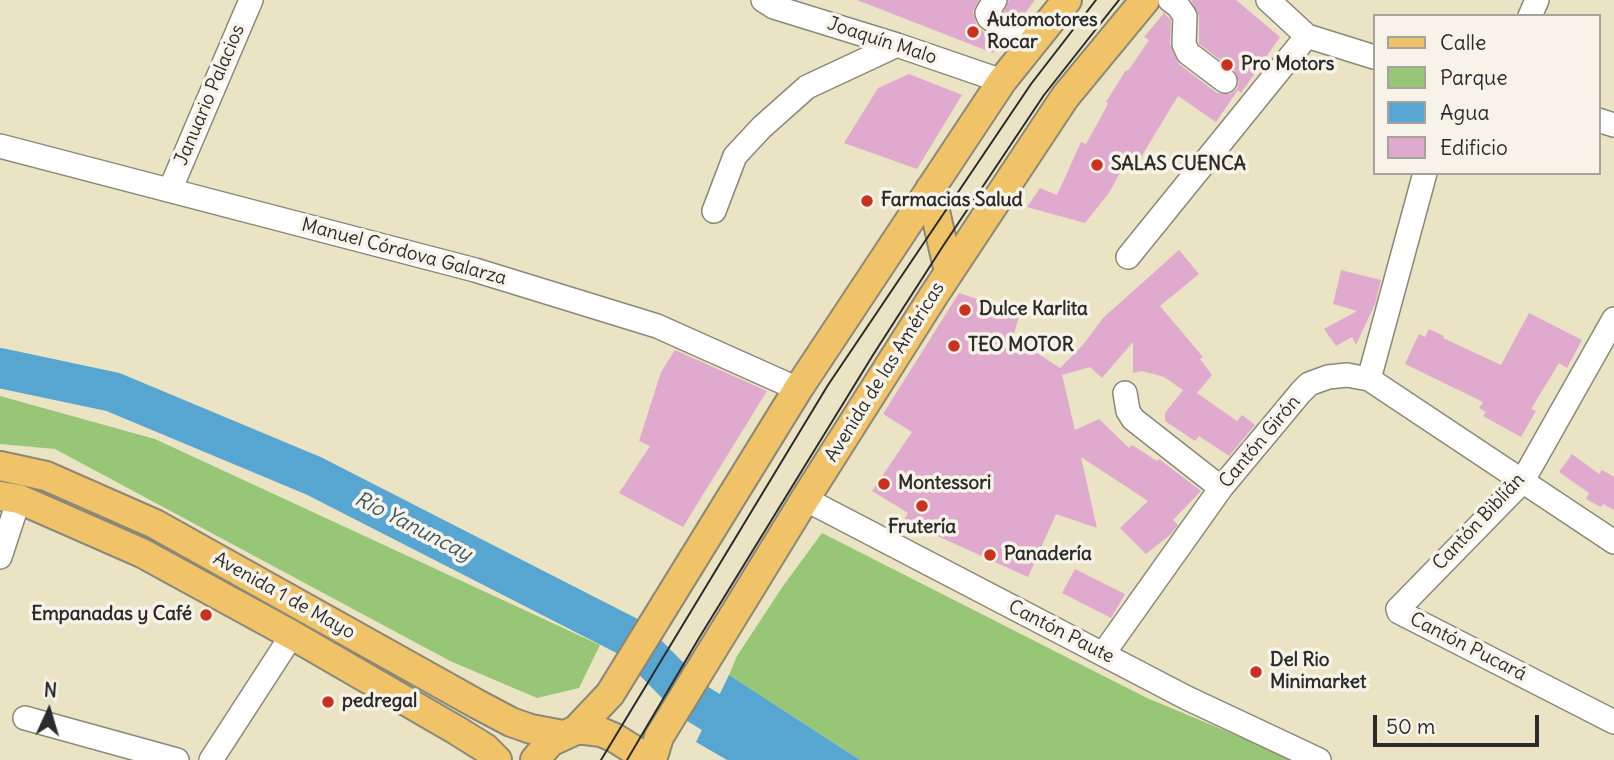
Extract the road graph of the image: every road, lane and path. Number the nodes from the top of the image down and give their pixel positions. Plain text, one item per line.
1 (251, 0) edge
2 (763, 0) edge
3 (995, 0) edge
4 (1067, 0) edge
5 (1145, 0) edge
6 (1170, 0) edge
7 (1268, 0) edge
8 (1307, 36) junction
9 (897, 45) junction
10 (1030, 45) junction
11 (1372, 56) edge
12 (1002, 81) junction
13 (1225, 81) dead end
14 (0, 146) edge
15 (1424, 175) edge
16 (930, 188) junction
17 (170, 190) junction
18 (714, 211) dead end
19 (1128, 257) dead end
20 (949, 272) junction
21 (1614, 319) edge
22 (1369, 379) junction
23 (798, 389) junction
24 (1125, 393) dead end
25 (0, 466) edge
26 (1522, 482) junction
27 (1222, 488) junction
28 (9, 497) edge
29 (805, 499) junction
30 (1614, 541) edge
31 (0, 557) edge
32 (1398, 609) joint
33 (292, 635) junction
34 (1103, 654) junction
35 (25, 718) dead end
36 (1614, 722) edge
37 (570, 733) junction
38 (656, 749) edge
39 (177, 760) edge
40 (211, 760) edge
41 (497, 760) edge
42 (535, 760) edge
43 (642, 760) edge
44 (1319, 760) edge

1 - 17 street, Januario Palacios
2 - 9 street, Joaquín Malo
3 - 10 street
4 - 10 main road
5 - 20 main road, Avenida de las Américas
6 - 13 street
7 - 8 street
8 - 11 street
8 - 19 street
9 - 12 street, Joaquín Malo
9 - 18 street
10 - 12 main road
12 - 16 main road
14 - 17 street, Manuel Córdova Galarza
15 - 22 street
16 - 20 main road
16 - 23 main road
17 - 23 street, Manuel Córdova Galarza
20 - 29 main road, Avenida de las Américas
21 - 26 street, Cantón Biblián
22 - 26 street, Cantón Girón
22 - 27 street, Cantón Girón
23 - 37 main road
24 - 27 street
25 - 37 main road, Avenida 1 de Mayo
26 - 30 street, Cantón Girón
26 - 32 street, Cantón Biblián
27 - 34 street, Cantón Girón
28 - 31 street
28 - 33 main road, Avenida 1 de Mayo
29 - 34 street, Cantón Paute
29 - 38 main road, Avenida de las Américas
32 - 36 street, Cantón Pucará
33 - 40 street
33 - 41 main road, Avenida 1 de Mayo
34 - 44 street, Cantón Paute
35 - 39 street
37 - 42 main road
37 - 43 main road

